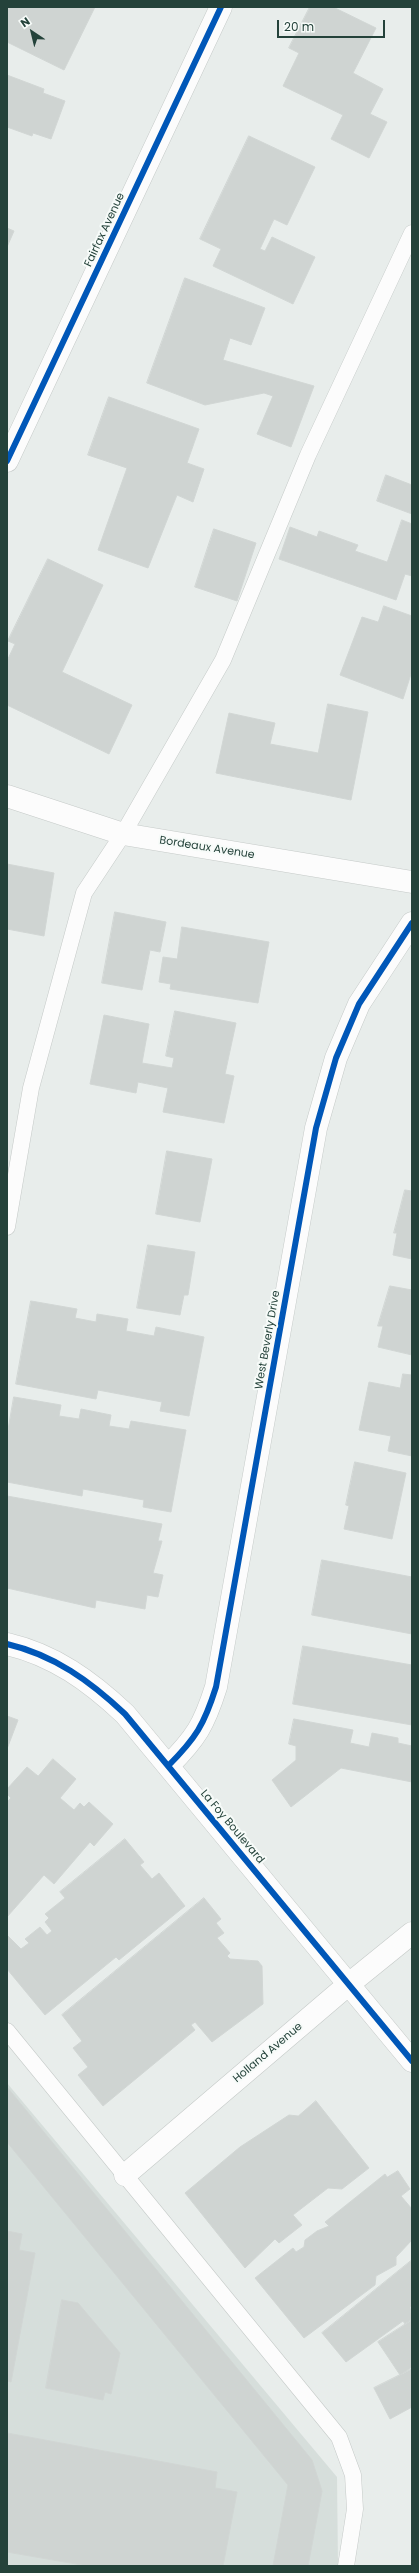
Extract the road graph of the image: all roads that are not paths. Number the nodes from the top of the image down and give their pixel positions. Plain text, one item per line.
1 (221, 7) edge
2 (412, 233) edge
3 (7, 461) edge
4 (7, 796) edge
5 (124, 834) junction
6 (412, 882) edge
7 (412, 923) edge
8 (7, 1227) edge
9 (7, 1644) edge
10 (168, 1766) junction
11 (412, 1933) edge
12 (349, 1984) junction
13 (7, 2031) edge
14 (412, 2061) edge
15 (125, 2175) junction
16 (346, 2566) edge

1 - 3 street, Fairfax Avenue
2 - 5 lane
4 - 5 street, Bordeaux Avenue
5 - 6 street, Bordeaux Avenue
5 - 8 lane
7 - 10 street, West Beverly Drive
9 - 10 street, La Foy Boulevard
10 - 12 street, La Foy Boulevard
11 - 12 street, Holland Avenue
12 - 14 street, La Foy Boulevard
12 - 15 street, Holland Avenue
13 - 15 lane
15 - 16 lane

